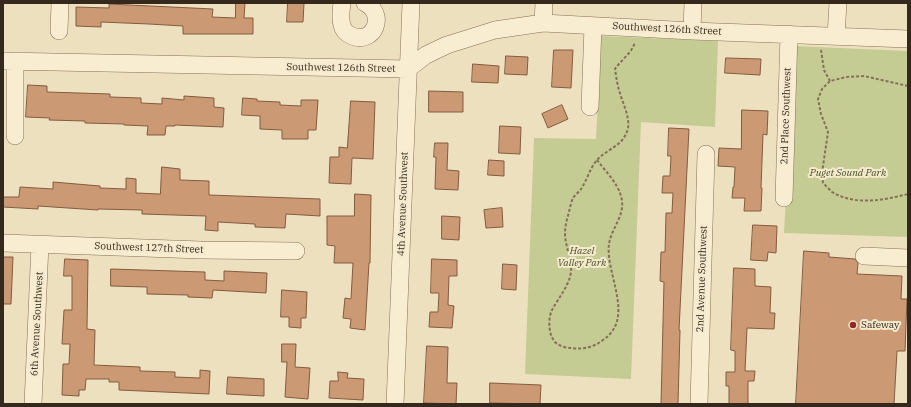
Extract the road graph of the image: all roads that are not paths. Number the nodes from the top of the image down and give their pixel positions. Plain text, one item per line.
1 (60, 3) edge
2 (342, 3) edge
3 (365, 3) edge
4 (411, 3) edge
5 (544, 3) edge
6 (693, 3) edge
7 (838, 3) edge
8 (543, 23) junction
9 (593, 26) junction
10 (59, 31) dead end
11 (692, 31) junction
12 (789, 34) junction
13 (829, 36) junction
14 (908, 39) edge
15 (9, 61) edge
16 (408, 69) junction
17 (590, 107) dead end
18 (15, 136) dead end
19 (706, 154) dead end
20 (784, 198) dead end
21 (3, 242) edge
22 (40, 244) junction
23 (296, 251) dead end
24 (864, 256) dead end
25 (908, 258) edge
26 (33, 404) edge
27 (394, 404) edge
28 (699, 404) edge

1 - 10 street
2 - 3 street
4 - 16 street, 4th Avenue Southwest
5 - 8 street
6 - 11 street
7 - 13 street
8 - 9 street, Southwest 126th Street
8 - 16 street, Southwest 126th Street
9 - 11 street, Southwest 126th Street
9 - 17 street
11 - 12 street, Southwest 126th Street
12 - 13 street, Southwest 126th Street
12 - 20 street, 2nd Place Southwest
13 - 14 street, Southwest 126th Street
15 - 16 street, Southwest 126th Street
15 - 18 street
16 - 27 street, 4th Avenue Southwest
19 - 28 street, 2nd Avenue Southwest
21 - 22 street, Southwest 127th Street
22 - 23 street, Southwest 127th Street
22 - 26 street, 6th Avenue Southwest
24 - 25 street

